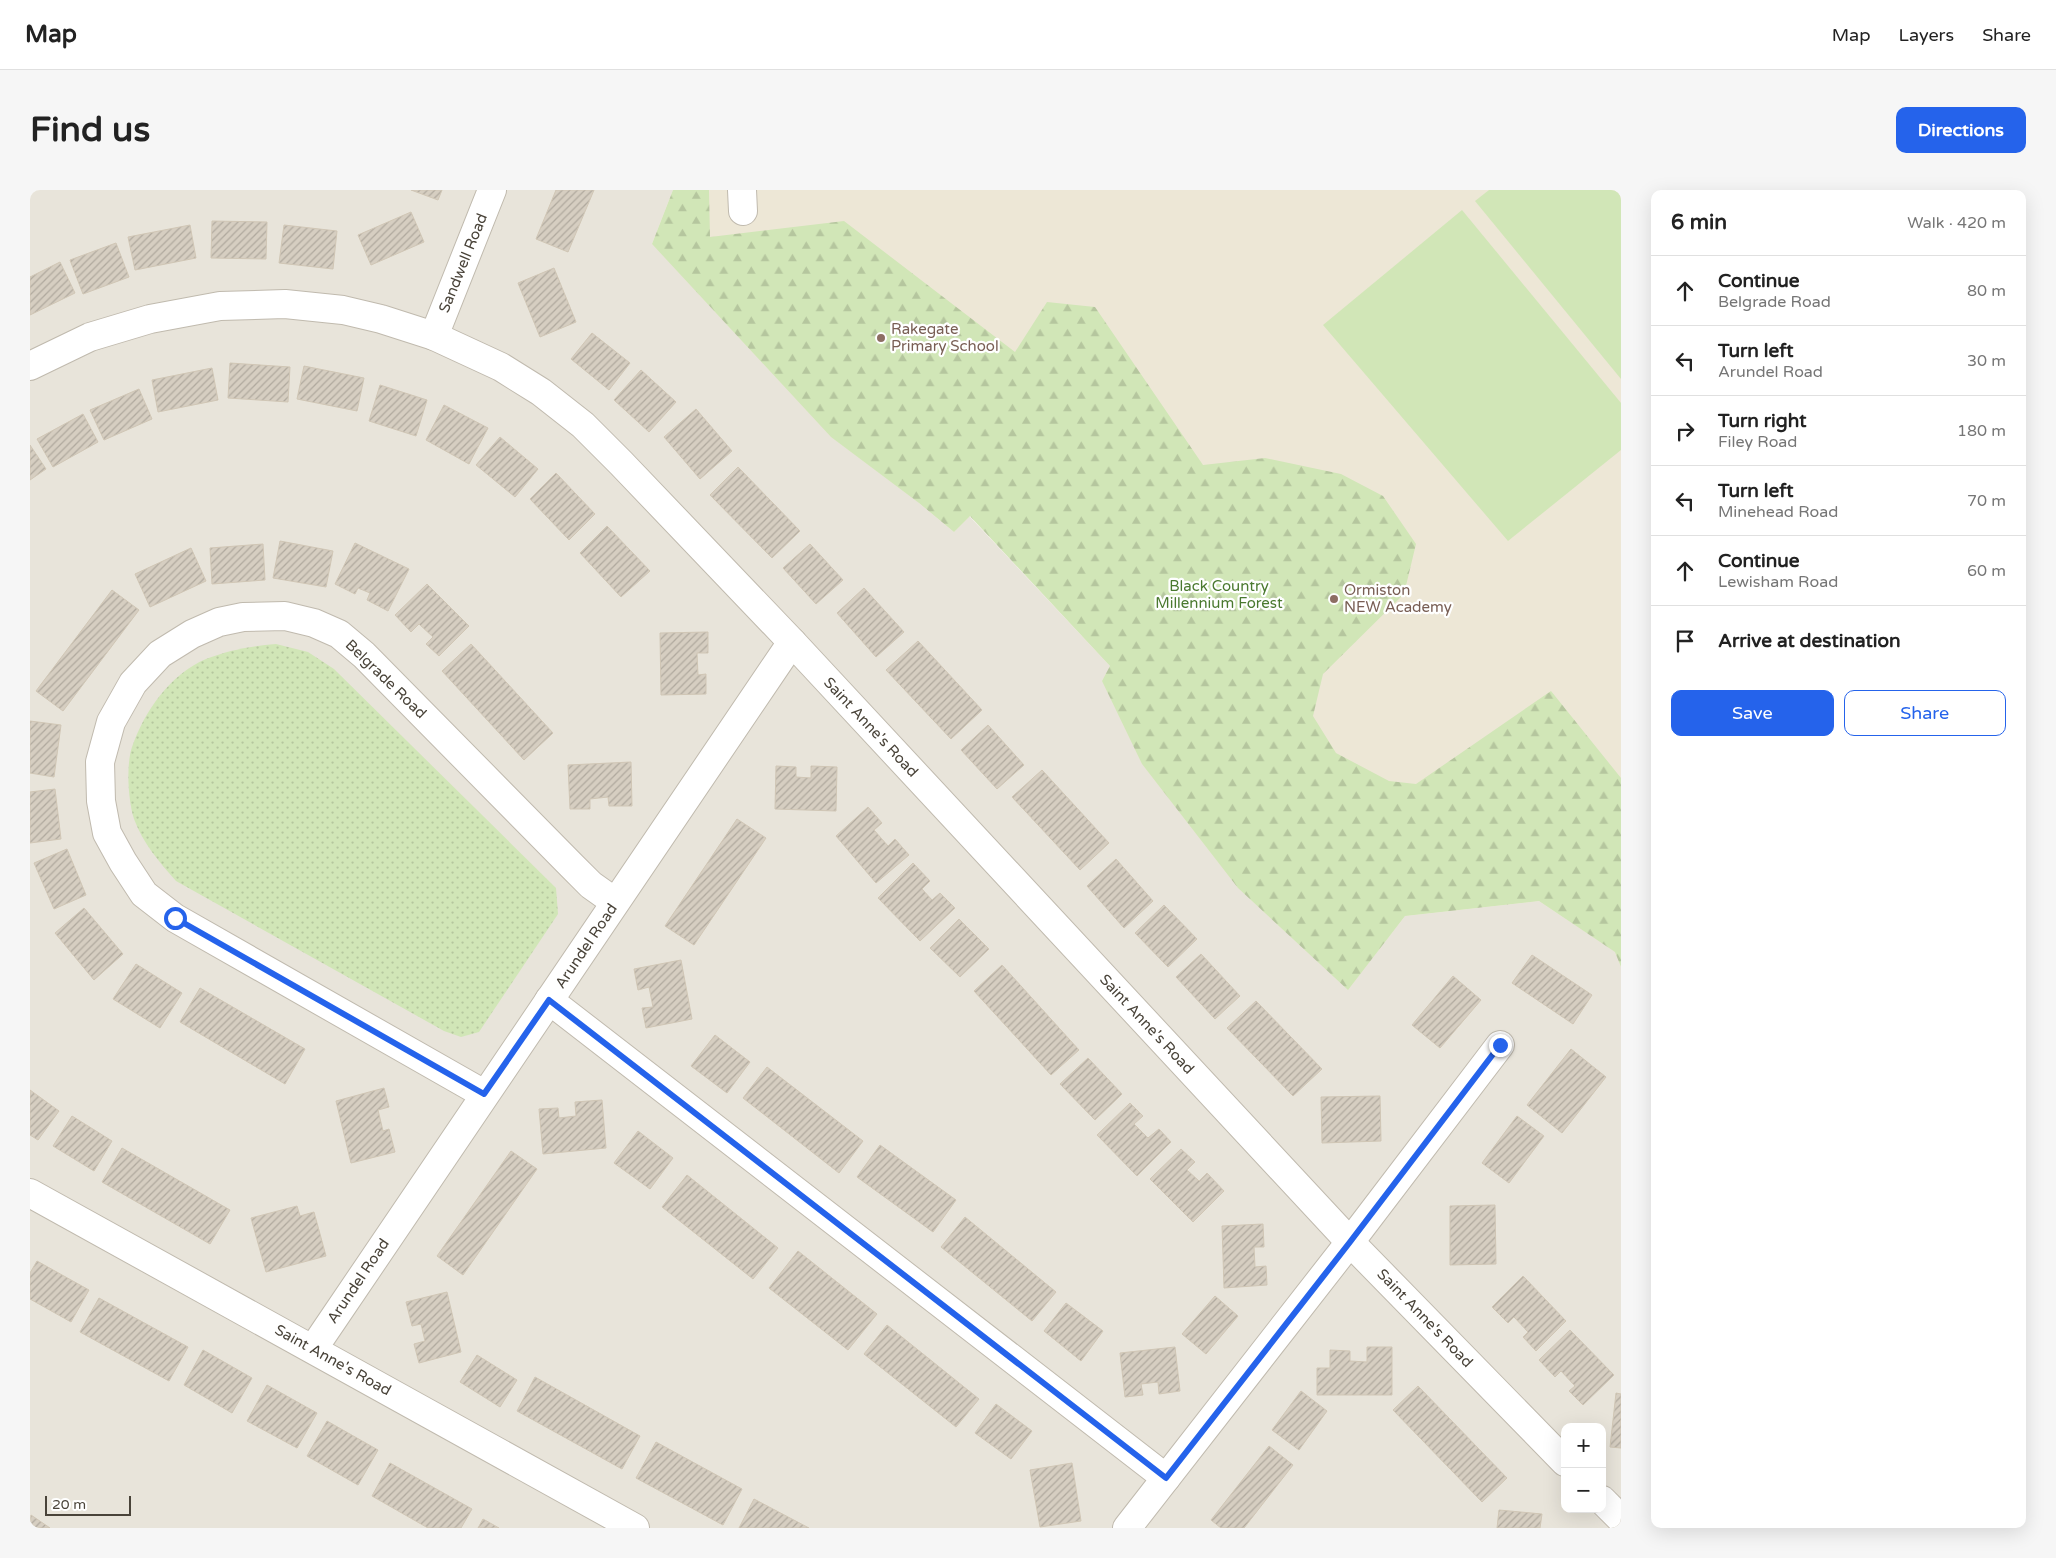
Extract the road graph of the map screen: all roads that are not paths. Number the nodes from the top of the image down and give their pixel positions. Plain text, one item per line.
1 (492, 190) edge
2 (434, 336) junction
3 (30, 366) edge
4 (792, 642) junction
5 (615, 902) junction
6 (549, 1000) junction
7 (1500, 1045) dead end
8 (484, 1094) junction
9 (30, 1193) edge
10 (1350, 1242) junction
11 (312, 1349) junction
12 (1561, 1458) edge
13 (1166, 1478) junction
14 (1606, 1504) edge
15 (1621, 1519) edge
16 (635, 1528) edge
17 (1127, 1528) edge

1 - 2 street, Sandwell Road
2 - 3 street, Saint Anne's Road
2 - 4 street, Saint Anne's Road
4 - 5 street, Arundel Road
4 - 10 street, Saint Anne's Road
5 - 6 street, Arundel Road
5 - 8 street, Belgrade Road
6 - 8 street, Arundel Road
6 - 13 street
7 - 10 street
8 - 11 street, Arundel Road
9 - 11 street, Saint Anne's Road
10 - 12 street, Saint Anne's Road
10 - 13 street
11 - 16 street, Saint Anne's Road
13 - 17 street
14 - 15 street

